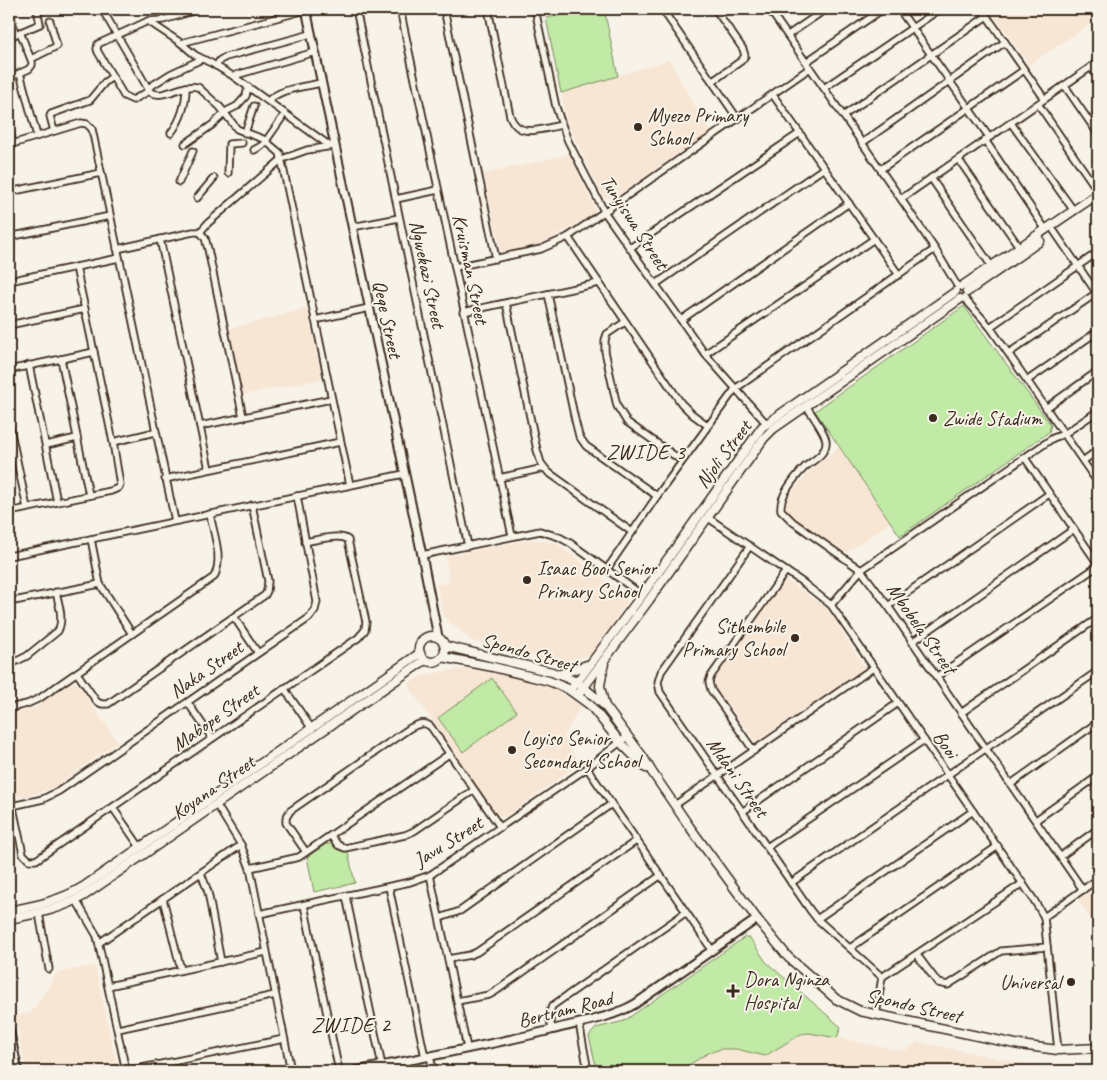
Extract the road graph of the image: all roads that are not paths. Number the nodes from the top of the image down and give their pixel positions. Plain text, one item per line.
1 (9, 9) edge
2 (37, 9) edge
3 (102, 9) edge
4 (175, 9) edge
5 (200, 9) edge
6 (306, 9) edge
7 (356, 9) edge
8 (400, 9) edge
9 (444, 9) edge
10 (488, 9) edge
11 (535, 9) edge
12 (662, 9) edge
13 (715, 9) edge
14 (769, 9) edge
15 (826, 9) edge
16 (883, 9) edge
17 (899, 9) edge
18 (940, 9) edge
19 (982, 9) edge
20 (176, 16) junction
21 (987, 16) junction
22 (50, 20) dead end
23 (148, 21) junction
24 (913, 27) junction
25 (17, 33) junction
26 (311, 34) junction
27 (118, 35) junction
28 (788, 35) junction
29 (9, 37) edge
30 (1005, 42) junction
31 (181, 43) junction
32 (315, 52) junction
33 (932, 55) junction
34 (202, 59) junction
35 (32, 62) junction
36 (806, 62) junction
37 (1098, 62) edge
38 (216, 66) junction
39 (810, 68) junction
40 (1091, 68) junction
41 (1024, 70) junction
42 (20, 73) junction
43 (233, 76) junction
44 (112, 77) junction
45 (9, 78) edge
46 (1098, 78) edge
47 (713, 82) junction
48 (950, 82) junction
49 (321, 83) junction
50 (1065, 86) junction
51 (186, 87) junction
52 (248, 87) junction
53 (824, 88) junction
54 (149, 89) junction
55 (774, 94) junction
56 (1044, 98) junction
57 (268, 101) junction
58 (1038, 104) junction
59 (254, 106) dead end
60 (969, 108) junction
61 (224, 113) junction
62 (843, 116) junction
63 (282, 118) dead end
64 (738, 119) junction
65 (1011, 123) junction
66 (562, 125) junction
67 (9, 129) edge
68 (54, 131) junction
69 (800, 132) junction
70 (171, 133) dead end
71 (245, 133) junction
72 (1098, 134) edge
73 (37, 136) junction
74 (987, 139) junction
75 (265, 140) junction
76 (242, 143) dead end
77 (862, 143) junction
78 (11, 144) edge
79 (185, 144) dead end
80 (333, 146) junction
81 (254, 150) dead end
82 (193, 151) dead end
83 (282, 159) junction
84 (958, 160) junction
85 (824, 168) junction
86 (881, 169) junction
87 (101, 173) junction
88 (228, 173) dead end
89 (214, 178) dead end
90 (931, 178) junction
91 (179, 182) dead end
92 (438, 190) junction
93 (9, 192) edge
94 (1098, 192) edge
95 (197, 198) dead end
96 (396, 199) junction
97 (902, 199) junction
98 (1098, 199) edge
99 (849, 204) junction
100 (1074, 211) junction
101 (605, 213) junction
102 (110, 216) junction
103 (399, 218) junction
104 (352, 227) junction
105 (1050, 231) junction
106 (200, 232) junction
107 (9, 237) edge
108 (568, 237) junction
109 (160, 239) junction
110 (874, 239) junction
111 (630, 248) junction
112 (1020, 248) junction
113 (117, 249) junction
114 (935, 249) junction
115 (1098, 252) edge
116 (119, 258) junction
117 (496, 259) junction
118 (1079, 266) junction
119 (76, 267) junction
120 (992, 267) junction
121 (455, 268) junction
122 (899, 275) junction
123 (9, 281) edge
124 (599, 283) junction
125 (656, 284) junction
126 (961, 292) junction
127 (1098, 293) edge
128 (548, 294) junction
129 (506, 303) junction
130 (369, 308) junction
131 (84, 309) junction
132 (463, 312) junction
133 (315, 320) junction
134 (681, 320) junction
135 (625, 322) junction
136 (9, 325) edge
137 (990, 327) junction
138 (1098, 331) edge
139 (94, 352) junction
140 (1009, 353) junction
141 (705, 354) junction
142 (61, 359) junction
143 (29, 365) junction
144 (9, 370) edge
145 (1098, 371) edge
146 (1028, 380) junction
147 (735, 390) junction
148 (331, 399) junction
149 (807, 407) junction
150 (1046, 408) junction
151 (1098, 411) edge
152 (243, 417) junction
153 (9, 423) edge
154 (766, 423) junction
155 (200, 426) junction
156 (707, 426) junction
157 (156, 432) junction
158 (1064, 434) junction
159 (77, 438) junction
160 (113, 442) junction
161 (340, 442) junction
162 (46, 445) junction
163 (1098, 450) edge
164 (1025, 458) junction
165 (682, 460) junction
166 (1083, 461) junction
167 (544, 468) junction
168 (209, 469) junction
169 (404, 474) junction
170 (499, 478) junction
171 (165, 479) junction
172 (1098, 483) edge
173 (350, 484) junction
174 (1049, 494) junction
175 (89, 495) junction
176 (296, 496) junction
177 (657, 496) junction
178 (57, 502) junction
179 (252, 505) junction
180 (27, 508) junction
181 (9, 512) edge
182 (210, 514) junction
183 (707, 516) junction
184 (175, 521) junction
185 (1074, 530) junction
186 (632, 532) junction
187 (512, 536) junction
188 (91, 539) junction
189 (306, 542) junction
190 (468, 546) junction
191 (750, 546) junction
192 (422, 555) junction
193 (9, 556) edge
194 (1098, 565) edge
195 (607, 569) junction
196 (861, 570) junction
197 (786, 571) junction
198 (100, 584) junction
199 (56, 592) junction
200 (642, 595) junction
201 (9, 602) edge
202 (831, 605) junction
203 (888, 606) junction
204 (234, 617) junction
205 (1098, 618) edge
206 (132, 634) junction
207 (438, 637) junction
208 (912, 642) junction
209 (445, 646) junction
210 (258, 653) junction
211 (423, 657) junction
212 (442, 657) junction
213 (605, 659) junction
214 (9, 664) edge
215 (590, 664) junction
216 (873, 668) junction
217 (1098, 671) edge
218 (77, 673) junction
219 (558, 674) junction
220 (936, 678) junction
221 (576, 682) junction
222 (584, 687) junction
223 (284, 688) junction
224 (574, 692) junction
225 (188, 703) junction
226 (898, 703) junction
227 (605, 706) junction
228 (9, 708) edge
229 (961, 714) junction
230 (1098, 722) edge
231 (312, 729) junction
232 (628, 736) junction
233 (212, 738) junction
234 (924, 740) junction
235 (620, 742) junction
236 (985, 748) junction
237 (754, 751) junction
238 (449, 754) junction
239 (587, 768) junction
240 (652, 772) junction
241 (949, 775) junction
242 (718, 776) junction
243 (1098, 776) edge
244 (1011, 784) junction
245 (9, 789) edge
246 (474, 790) junction
247 (216, 804) junction
248 (610, 805) junction
249 (675, 805) junction
250 (12, 806) junction
251 (113, 808) junction
252 (973, 811) junction
253 (742, 812) junction
254 (1036, 820) junction
255 (500, 827) junction
256 (1098, 829) edge
257 (331, 836) junction
258 (636, 841) junction
259 (241, 845) junction
260 (998, 846) junction
261 (767, 847) junction
262 (140, 848) junction
263 (306, 852) junction
264 (1061, 856) junction
265 (250, 868) junction
266 (201, 873) junction
267 (430, 875) junction
268 (660, 876) junction
269 (1098, 879) edge
270 (1023, 882) junction
271 (792, 883) junction
272 (389, 887) junction
273 (1083, 890) junction
274 (346, 896) junction
275 (163, 899) junction
276 (76, 900) junction
277 (304, 905) junction
278 (9, 911) edge
279 (39, 913) junction
280 (685, 913) junction
281 (259, 914) junction
282 (1044, 917) junction
283 (440, 918) junction
284 (757, 918) junction
285 (818, 919) junction
286 (9, 920) edge
287 (99, 943) junction
288 (1047, 947) junction
289 (850, 948) junction
290 (712, 950) junction
291 (266, 952) junction
292 (917, 955) junction
293 (448, 959) junction
294 (221, 962) junction
295 (49, 969) dead end
296 (181, 970) junction
297 (882, 977) junction
298 (108, 986) junction
299 (275, 995) junction
300 (457, 1001) junction
301 (876, 1015) junction
302 (579, 1024) junction
303 (9, 1029) edge
304 (118, 1029) junction
305 (552, 1029) junction
306 (284, 1038) junction
307 (467, 1048) junction
308 (1098, 1048) edge
309 (1058, 1050) junction
310 (427, 1056) junction
311 (382, 1066) junction
312 (18, 1071) edge
313 (127, 1071) edge
314 (291, 1071) edge
315 (339, 1071) edge
316 (355, 1071) edge
317 (433, 1071) edge
318 (588, 1071) edge

1 - 25 street
2 - 25 street
3 - 27 street
4 - 20 street
5 - 20 street
6 - 26 street, Qeqe Street
6 - 31 street
7 - 96 street, Ngwekazi Street
8 - 92 street, Kruisman Street
9 - 117 street
10 - 66 street
11 - 66 street, Tunyiswa Street
12 - 47 street
13 - 47 street
14 - 28 street
15 - 28 street
16 - 36 street
17 - 24 street
18 - 24 street
19 - 21 street
20 - 23 street
21 - 30 street
21 - 33 street
22 - 35 street
23 - 27 street
23 - 31 street
24 - 33 street
24 - 53 street
25 - 29 street
25 - 35 street
26 - 32 street, Qeqe Street
26 - 38 street
27 - 44 street
27 - 54 street
28 - 36 street
30 - 41 street
30 - 48 street
31 - 34 street
32 - 43 street
32 - 49 street, Qeqe Street
33 - 48 street
33 - 62 street
34 - 38 street
34 - 54 street
35 - 42 street
36 - 39 street
37 - 40 street
38 - 43 street
39 - 53 street
39 - 55 street
40 - 46 street
40 - 50 street
41 - 56 street
41 - 60 street
42 - 45 street
42 - 73 street
43 - 52 street
44 - 54 street
44 - 68 street
47 - 64 street
48 - 60 street
48 - 77 street
49 - 57 street
49 - 80 street, Qeqe Street
50 - 56 street
50 - 72 street
51 - 54 street
51 - 61 street
51 - 70 street
52 - 57 street
52 - 61 street
53 - 62 street
55 - 64 street
55 - 69 street
56 - 58 street
57 - 80 street
58 - 65 street
58 - 94 street
59 - 71 street
60 - 74 street
60 - 86 street
61 - 71 street
61 - 79 street
62 - 77 street
63 - 75 street
64 - 101 street
65 - 74 street
65 - 100 street
66 - 101 street, Tunyiswa Street
67 - 78 street
68 - 73 street
68 - 87 street
69 - 85 street
69 - 111 street
71 - 75 street
73 - 78 street
74 - 84 street
74 - 105 street
75 - 81 street
75 - 83 street
76 - 88 street
77 - 86 street
80 - 83 street
80 - 104 street, Qeqe Street
82 - 91 street
83 - 106 street
83 - 133 street
84 - 90 street
84 - 112 street
85 - 99 street
85 - 125 street
86 - 97 street
87 - 93 street
87 - 102 street
89 - 95 street
90 - 97 street
90 - 120 street
92 - 96 street
92 - 121 street, Kruisman Street
94 - 100 main road, Njoli Street
96 - 103 street, Ngwekazi Street
97 - 114 street
98 - 105 main road, Njoli Street
99 - 110 street
99 - 134 street
100 - 105 main road, Njoli Street
101 - 108 street
101 - 111 street, Tunyiswa Street
102 - 107 street
102 - 113 street
103 - 104 street
103 - 190 street, Ngwekazi Street
104 - 130 street, Qeqe Street
105 - 112 main road, Njoli Street
105 - 118 street
105 - 126 main road, Njoli Street
106 - 109 street
106 - 152 street
108 - 117 street
108 - 124 street
109 - 113 street
109 - 155 street
110 - 122 street
110 - 141 street
111 - 125 street, Tunyiswa Street
112 - 120 main road, Njoli Street
113 - 116 street
114 - 122 street
114 - 126 street
115 - 118 street
116 - 119 street
116 - 157 street
117 - 121 street
118 - 127 street
118 - 137 street
119 - 123 street
119 - 131 street
120 - 126 main road, Njoli Street
121 - 132 street, Kruisman Street
122 - 147 street
124 - 128 street
124 - 135 street
125 - 134 street, Tunyiswa Street
126 - 137 street
126 - 149 main road, Njoli Street
126 - 154 main road, Njoli Street
127 - 140 street
128 - 129 street
128 - 177 street
129 - 132 street
129 - 167 street
130 - 133 street
130 - 169 street, Qeqe Street
131 - 136 street
131 - 139 street
132 - 170 street, Kruisman Street
133 - 148 street
134 - 141 street, Tunyiswa Street
135 - 156 street
135 - 165 street
137 - 140 street
138 - 146 street
139 - 142 street
139 - 160 street
140 - 146 street
141 - 147 street, Tunyiswa Street
142 - 143 street
142 - 159 street
143 - 144 street
143 - 162 street
145 - 150 street
146 - 150 street
147 - 154 street, Tunyiswa Street
147 - 156 street
148 - 152 street
148 - 161 street
149 - 183 main road, Njoli Street
149 - 196 street, Mbobela Street
150 - 158 street
151 - 158 street
152 - 155 street
153 - 180 street
154 - 200 main road, Njoli Street
155 - 168 street
156 - 165 street
157 - 160 street
157 - 171 street
158 - 164 street
158 - 166 street
159 - 162 street
159 - 175 street
160 - 175 street
161 - 168 street
161 - 173 street
162 - 178 street
163 - 166 street
164 - 174 street
164 - 196 street
165 - 177 street
166 - 172 street
167 - 170 street
167 - 186 street
168 - 171 street
169 - 173 street
169 - 192 street, Qeqe Street
170 - 187 street, Kruisman Street
171 - 184 street
173 - 176 street
174 - 185 street
174 - 203 street
175 - 178 street
176 - 179 street
176 - 189 street, Naka Street
177 - 186 street
178 - 180 street
179 - 182 street
179 - 204 street
180 - 181 street
182 - 184 street
182 - 206 street
183 - 191 street, Booi
183 - 213 main road, Njoli Street
184 - 188 street
185 - 194 street
185 - 208 street
186 - 195 street
187 - 190 street
187 - 195 street
188 - 193 street
188 - 198 street
189 - 210 street, Naka Street
189 - 223 street, Mabope Street
190 - 192 street
191 - 197 street, Booi
191 - 242 street, Mdani Street
192 - 207 street, Qeqe Street
194 - 220 street
195 - 200 street
196 - 202 street
196 - 203 street, Mbobela Street
197 - 202 street, Booi
197 - 237 street
198 - 199 street
198 - 206 street
199 - 201 street
199 - 214 street
200 - 215 main road, Njoli Street
202 - 216 street, Booi
203 - 208 street, Mbobela Street
204 - 210 street
204 - 218 street
205 - 229 street
206 - 218 street
207 - 209 main road
207 - 211 main road
208 - 220 street, Mbobela Street
209 - 212 main road
209 - 219 main road, Spondo Street
210 - 225 street, Naka Street
211 - 212 main road
211 - 231 main road, Koyana Street
211 - 247 main road, Koyana Street
212 - 224 main road, Spondo Street
213 - 222 main road, Njoli Street
213 - 227 main road
215 - 219 main road
215 - 221 main road, Njoli Street
216 - 226 street, Booi
216 - 237 street
217 - 236 street
218 - 228 street
219 - 221 main road, Spondo Street
220 - 229 street, Mbobela Street
221 - 222 main road, Spondo Street
221 - 224 main road, Njoli Street
222 - 224 main road, Njoli Street
222 - 227 main road, Spondo Street
223 - 231 street
223 - 233 street, Mabope Street
224 - 235 main road, Spondo Street
225 - 233 street
225 - 250 street, Naka Street
226 - 234 street, Booi
226 - 253 street
227 - 232 main road, Spondo Street
229 - 236 street, Mbobela Street
230 - 244 street
231 - 262 main road, Koyana Street
232 - 235 street, Javu Street
232 - 240 main road, Spondo Street
233 - 251 street, Mabope Street
234 - 241 street, Booi
234 - 261 street
235 - 239 street, Javu Street
235 - 240 main road, Spondo Street
236 - 241 street
236 - 244 street, Mbobela Street
237 - 242 street
238 - 246 street
238 - 257 street
238 - 263 street
239 - 248 street
239 - 255 street, Javu Street
240 - 249 main road, Spondo Street
241 - 252 street, Booi
241 - 271 street
242 - 249 street
242 - 253 street, Mdani Street
243 - 254 street
244 - 254 street, Mbobela Street
245 - 250 street, Mabope Street
246 - 255 street
246 - 257 street
247 - 259 street
247 - 276 main road, Koyana Street
248 - 258 street
248 - 283 street
249 - 284 main road, Spondo Street
250 - 251 street, Mabope Street
251 - 262 street
252 - 260 street, Booi
252 - 285 street
253 - 261 street, Mdani Street
254 - 264 street, Mbobela Street
255 - 267 street, Javu Street
256 - 264 street
257 - 263 street
258 - 268 street
258 - 293 street
259 - 265 street
259 - 266 street
260 - 270 street, Booi
260 - 289 street
261 - 271 street, Mdani Street
262 - 278 main road, Koyana Street
263 - 265 street
264 - 273 street, Mbobela Street
265 - 281 street
266 - 275 street
266 - 294 street
267 - 272 street, Javu Street
267 - 283 street
268 - 280 street
268 - 300 street
269 - 273 street
270 - 282 street, Booi
270 - 292 street
271 - 285 street, Mdani Street
272 - 274 street, Javu Street
272 - 310 street
273 - 282 street
274 - 277 street, Javu Street
274 - 311 street
275 - 287 street
275 - 296 street
276 - 279 main road, Koyana Street
276 - 287 street
277 - 281 street, Javu Street
277 - 315 street
279 - 286 main road, Koyana Street
279 - 295 street
280 - 290 street
280 - 305 street
281 - 291 street
282 - 288 street, Booi
283 - 293 street
284 - 290 street, Bertram Road
284 - 301 main road, Spondo Street
285 - 289 street, Mdani Street
287 - 298 street
288 - 292 street
288 - 309 street, Booi
289 - 297 street, Mdani Street
290 - 302 street, Bertram Road
291 - 294 street
291 - 299 street
292 - 297 street
293 - 300 street
294 - 296 street
296 - 298 street
297 - 301 street
298 - 304 street
299 - 304 street
299 - 306 street
300 - 307 street
301 - 309 main road, Spondo Street
302 - 305 street, Bertram Road
302 - 318 street
303 - 312 street
304 - 313 street
305 - 307 street, Bertram Road
306 - 313 street
306 - 314 street
307 - 310 street, Bertram Road
308 - 309 main road, Spondo Street
310 - 311 street, Bertram Road
310 - 317 street
311 - 316 street, Bertram Road

